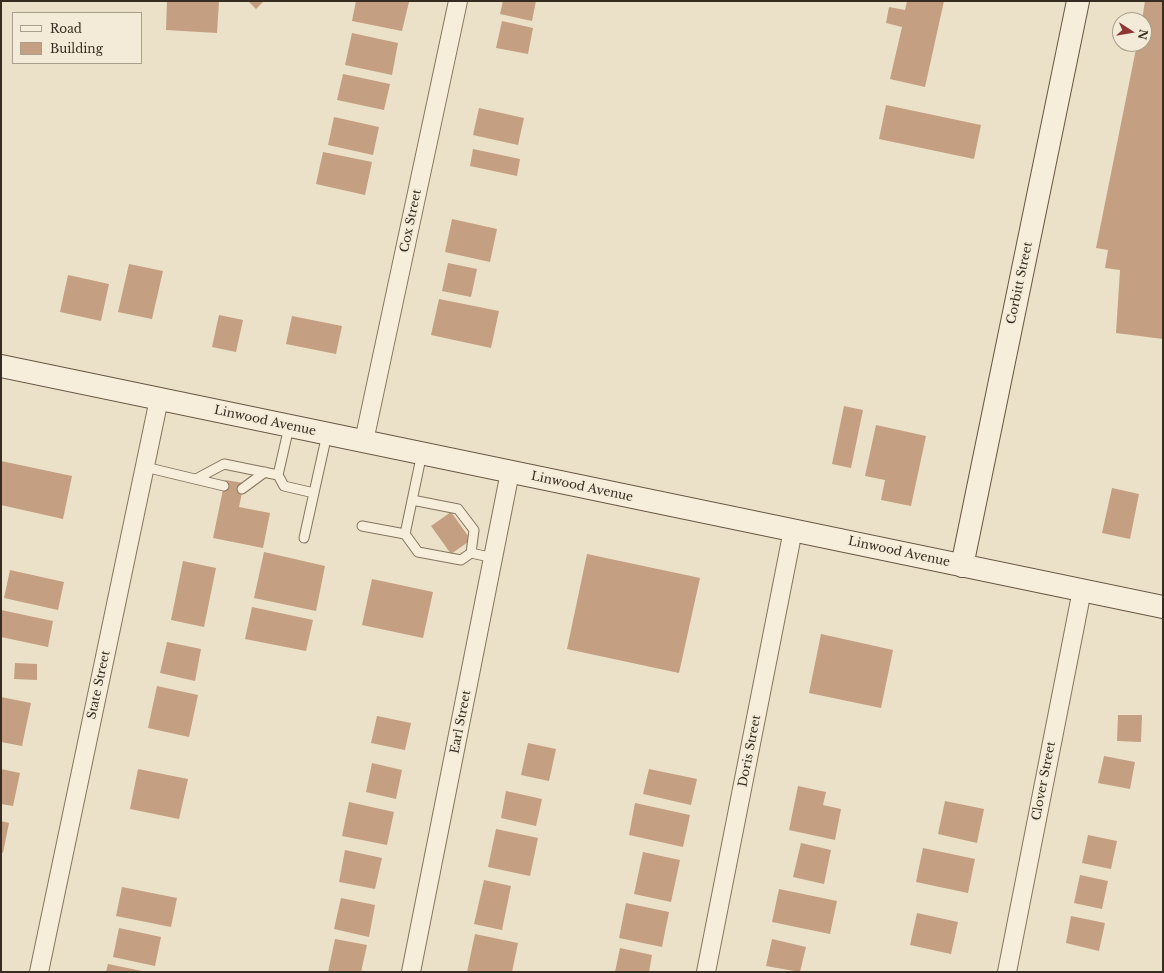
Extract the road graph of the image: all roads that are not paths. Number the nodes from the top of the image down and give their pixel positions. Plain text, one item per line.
1 (458, 1) edge
2 (1078, 1) edge
3 (1, 366) edge
4 (159, 399) junction
5 (290, 427) junction
6 (327, 434) junction
7 (364, 441) junction
8 (422, 453) junction
9 (145, 467) junction
10 (265, 472) junction
11 (510, 472) junction
12 (278, 475) junction
13 (196, 479) junction
14 (224, 486) dead end
15 (242, 489) dead end
16 (314, 493) junction
17 (412, 500) junction
18 (362, 526) dead end
19 (793, 530) junction
20 (405, 534) junction
21 (304, 538) dead end
22 (471, 553) junction
23 (494, 558) junction
24 (962, 566) junction
25 (1082, 590) junction
26 (1163, 607) edge
27 (39, 972) edge
28 (411, 972) edge
29 (706, 972) edge
30 (1007, 972) edge

1 - 7 street, Cox Street
2 - 24 main road, Corbitt Street
3 - 4 main road, Linwood Avenue
4 - 5 main road, Linwood Avenue
4 - 9 street, State Street
5 - 6 main road, Linwood Avenue
5 - 12 lane
6 - 7 main road, Linwood Avenue
6 - 16 lane
7 - 8 main road, Linwood Avenue
8 - 11 main road, Linwood Avenue
8 - 17 lane
9 - 13 lane
9 - 27 street, State Street
10 - 12 lane
10 - 13 lane
10 - 15 lane
11 - 19 main road, Linwood Avenue
11 - 23 street, Earl Street
12 - 16 lane
13 - 14 lane
16 - 21 lane
17 - 20 lane
17 - 22 lane
18 - 20 lane
19 - 24 main road, Linwood Avenue
19 - 29 street, Doris Street
20 - 22 lane
22 - 23 lane
23 - 28 street, Earl Street
24 - 25 main road, Linwood Avenue
25 - 26 main road, Linwood Avenue
25 - 30 street, Clover Street

